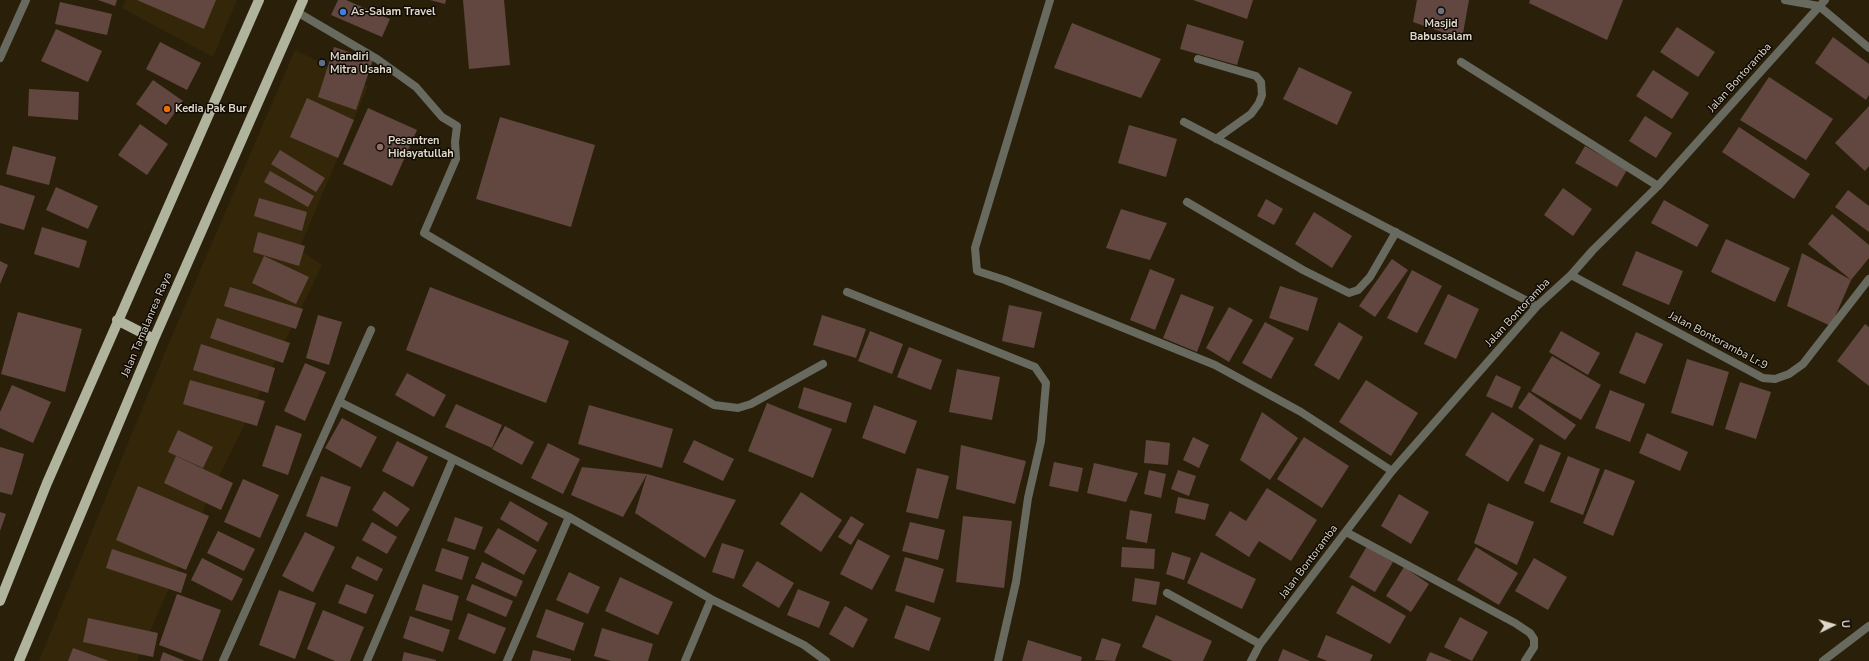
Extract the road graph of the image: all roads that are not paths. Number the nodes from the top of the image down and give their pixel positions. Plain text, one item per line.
1 (26, 0) edge
2 (259, 0) edge
3 (302, 0) edge
4 (1050, 0) edge
5 (1785, 0) edge
6 (1822, 3) edge
7 (297, 12) junction
8 (1869, 48) edge
9 (0, 58) edge
10 (1198, 59) dead end
11 (1461, 62) dead end
12 (1184, 122) dead end
13 (1216, 139) junction
14 (1658, 186) junction
15 (1187, 202) dead end
16 (1396, 232) junction
17 (1570, 275) junction
18 (1869, 279) edge
19 (847, 292) dead end
20 (1537, 306) junction
21 (117, 320) junction
22 (371, 330) dead end
23 (154, 339) junction
24 (823, 364) dead end
25 (340, 402) junction
26 (453, 459) junction
27 (1392, 471) junction
28 (569, 517) junction
29 (1346, 532) junction
30 (1167, 593) dead end
31 (711, 599) junction
32 (0, 601) edge
33 (1869, 626) edge
34 (1260, 644) junction
35 (19, 661) edge
36 (223, 661) edge
37 (367, 661) edge
38 (507, 661) edge
39 (685, 661) edge
40 (826, 661) edge
41 (998, 661) edge
42 (1251, 661) edge
43 (1525, 661) edge
44 (1823, 661) edge

1 - 9 street
2 - 21 main road
3 - 7 main road, Jalan Tamalanrea Raya
4 - 27 street
5 - 6 street
6 - 8 street
6 - 14 street, Jalan Bontoramba
7 - 23 main road, Jalan Tamalanrea Raya
7 - 24 street
10 - 13 street
11 - 14 street
12 - 13 street
13 - 16 street
14 - 17 street, Jalan Bontoramba
15 - 16 street
16 - 20 street
17 - 18 street, Jalan Bontoramba Lr.9
17 - 20 street, Jalan Bontoramba
19 - 41 street
20 - 27 street, Jalan Bontoramba
21 - 23 main road
21 - 32 main road
22 - 25 street
23 - 35 main road, Jalan Tamalanrea Raya
25 - 26 street
25 - 36 street
26 - 28 street
26 - 37 street
27 - 29 street, Jalan Bontoramba
28 - 31 street
28 - 38 street
29 - 34 street, Jalan Bontoramba
29 - 43 street
30 - 34 street
31 - 39 street
31 - 40 street
33 - 44 street
34 - 42 street, Jalan Bontoramba

